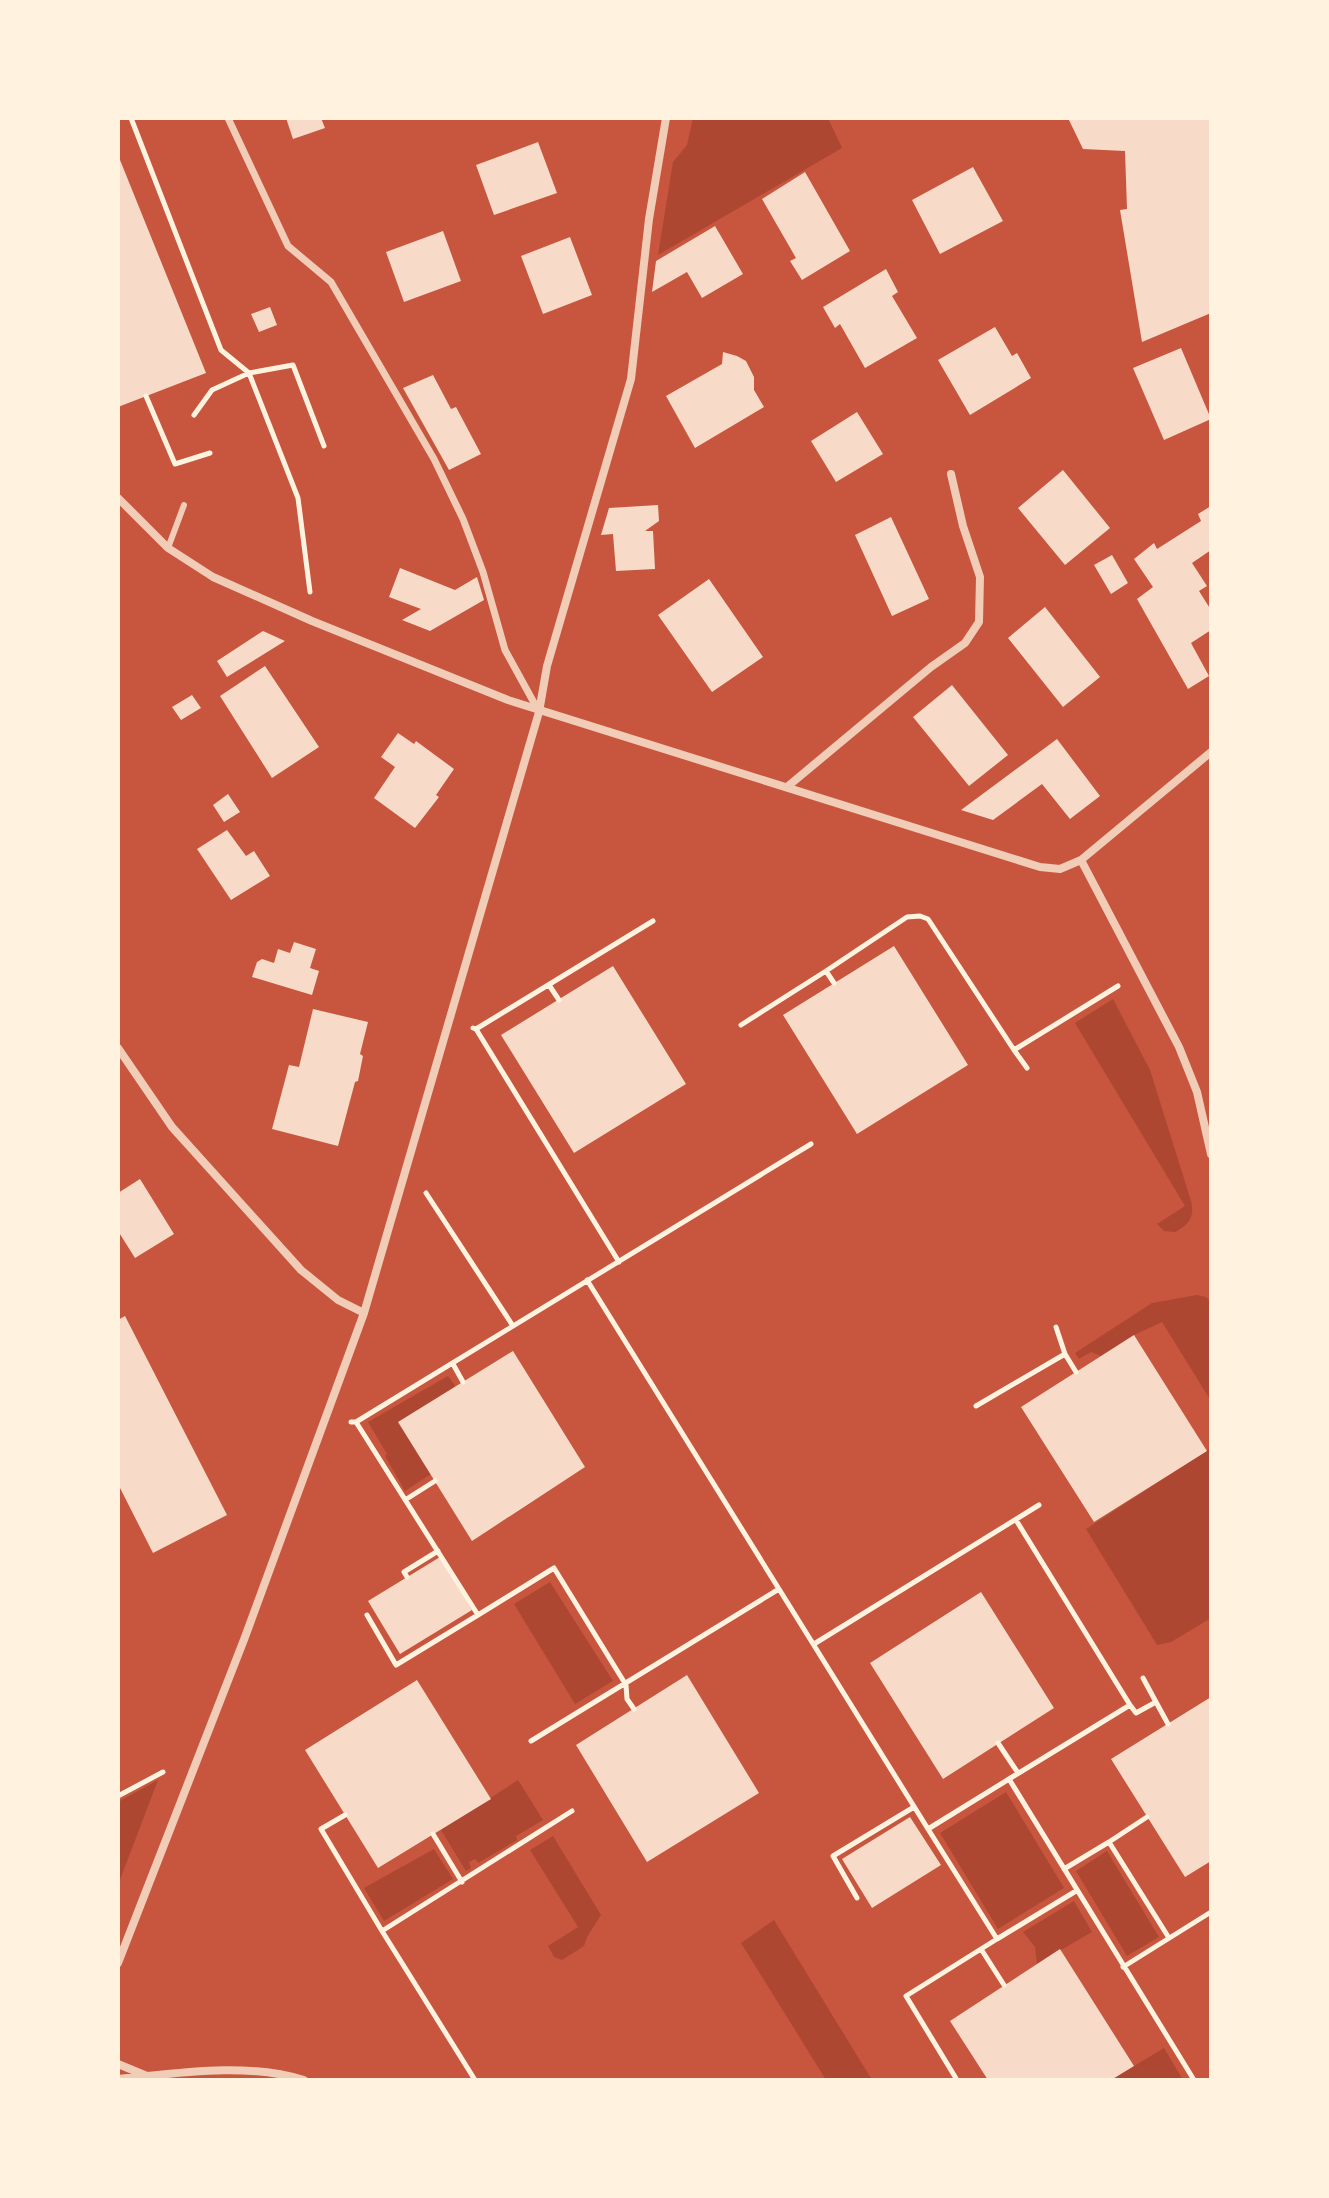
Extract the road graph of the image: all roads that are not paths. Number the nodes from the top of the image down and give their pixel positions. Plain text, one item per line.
1 (228, 118) edge
2 (666, 118) edge
3 (951, 474) dead end
4 (118, 498) edge
5 (184, 505) dead end
6 (168, 548) junction
7 (539, 712) junction
8 (1211, 752) edge
9 (787, 787) junction
10 (1081, 860) junction
11 (118, 1048) edge
12 (1211, 1154) edge
13 (364, 1313) junction
14 (118, 1963) edge
15 (118, 2064) edge
16 (148, 2076) junction
17 (118, 2079) edge
18 (304, 2080) edge

1 - 7 street
2 - 7 street
3 - 9 street
4 - 6 street
5 - 6 lane
6 - 7 street
7 - 9 street
7 - 13 street
8 - 10 street
9 - 10 street
10 - 12 street
11 - 13 street
13 - 14 street
15 - 16 street
16 - 17 street
16 - 18 street

